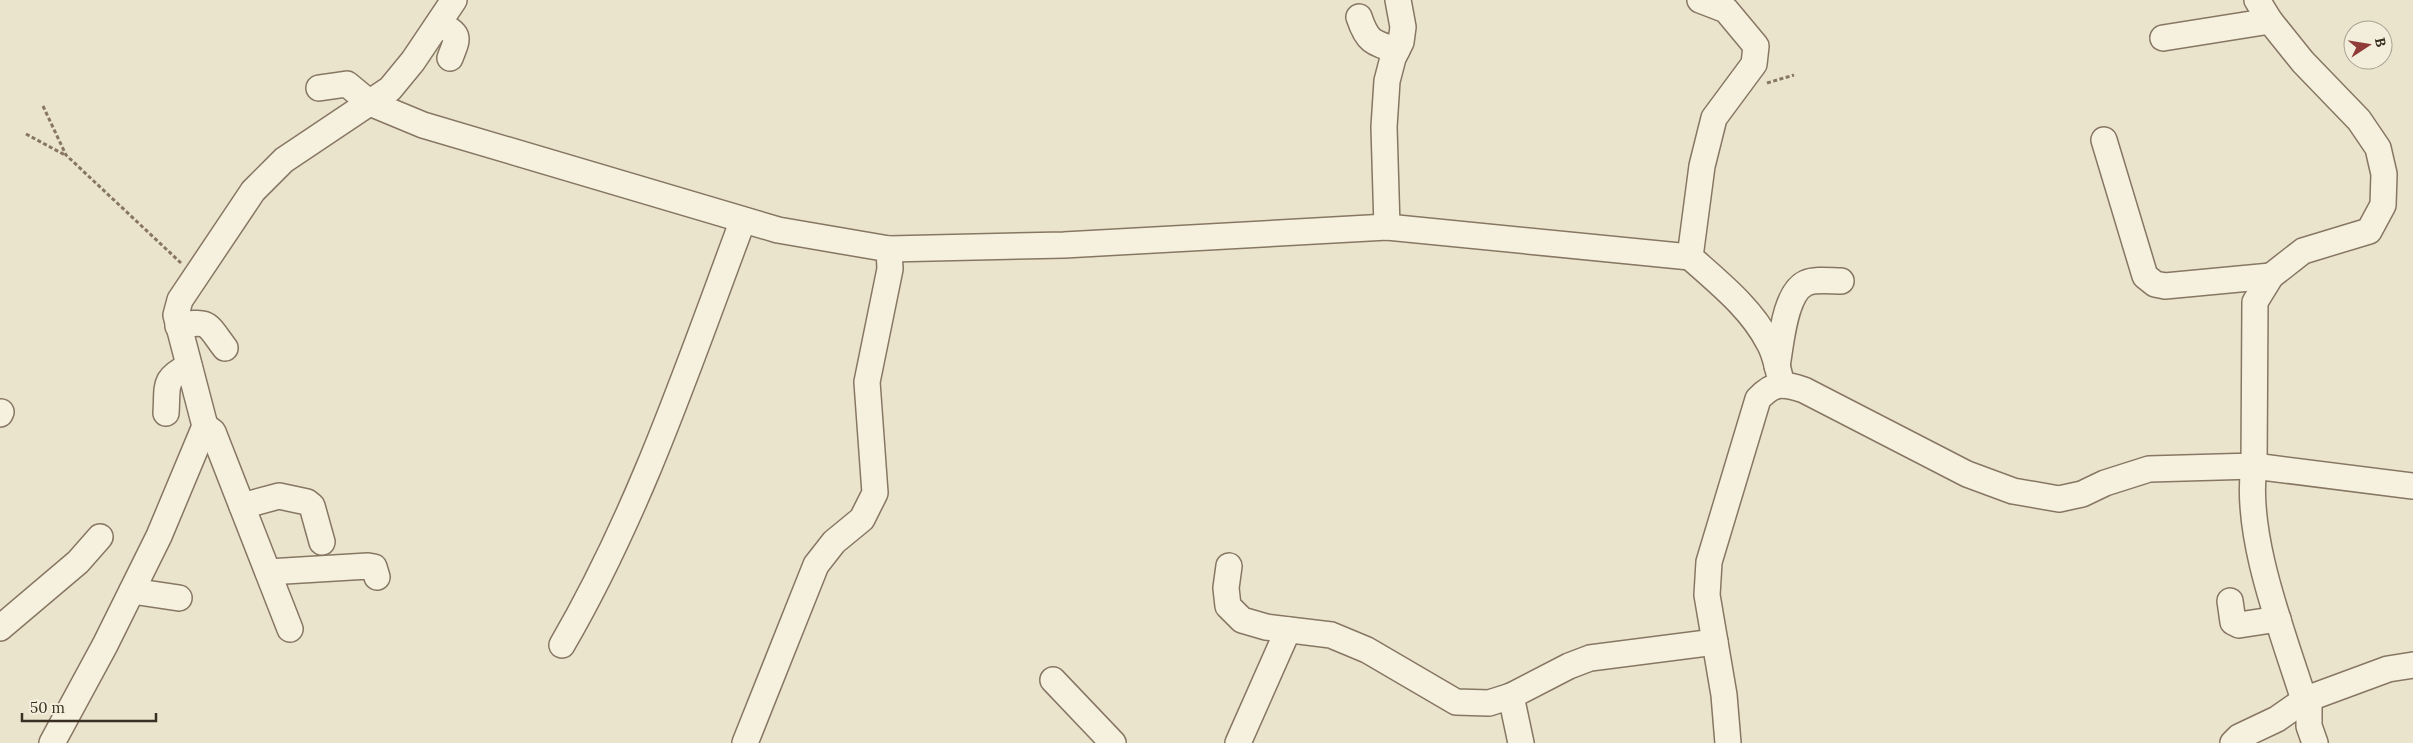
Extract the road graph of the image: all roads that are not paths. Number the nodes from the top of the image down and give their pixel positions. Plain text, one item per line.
1 (454, 0) edge
2 (1700, 0) edge
3 (2257, 0) edge
4 (1405, 5) edge
5 (1359, 17) dead end
6 (2270, 21) junction
7 (439, 23) junction
8 (2162, 38) dead end
9 (1397, 50) junction
10 (450, 58) dead end
11 (319, 88) dead end
12 (370, 103) junction
13 (2104, 140) dead end
14 (743, 220) junction
15 (1387, 227) junction
16 (889, 249) junction
17 (1690, 257) junction
18 (2271, 276) junction
19 (1841, 281) dead end
20 (178, 326) junction
21 (225, 348) dead end
22 (189, 366) junction
23 (1779, 375) junction
24 (166, 413) dead end
25 (205, 426) junction
26 (2254, 466) junction
27 (2413, 486) edge
28 (242, 506) junction
29 (100, 537) dead end
30 (322, 542) dead end
31 (1229, 566) dead end
32 (268, 572) junction
33 (377, 577) dead end
34 (132, 591) junction
35 (179, 598) dead end
36 (2230, 601) dead end
37 (2278, 619) junction
38 (0, 628) edge
39 (290, 629) dead end
40 (1288, 630) junction
41 (1715, 642) junction
42 (562, 645) dead end
43 (2413, 665) edge
44 (1053, 680) dead end
45 (1511, 696) junction
46 (2306, 699) junction
47 (2269, 734) edge
48 (52, 743) edge
49 (745, 743) edge
50 (1113, 743) edge
51 (1238, 743) edge
52 (1521, 743) edge
53 (1728, 743) edge
54 (2233, 743) edge
55 (2315, 743) edge

1 - 7 street
2 - 17 street
3 - 6 street
4 - 9 street
5 - 9 street
6 - 8 street
6 - 18 street
7 - 10 street
7 - 12 street
9 - 15 street
11 - 12 street
12 - 14 street
12 - 20 street
13 - 18 street
14 - 16 street
14 - 42 street
15 - 16 street
15 - 17 street
16 - 49 street
17 - 23 street
18 - 26 street
19 - 23 street
20 - 21 street
20 - 22 street
22 - 24 street
22 - 25 street
23 - 26 street
23 - 41 street
25 - 28 street
25 - 34 street
26 - 27 street
26 - 37 street
28 - 30 street
28 - 32 street
29 - 38 street
31 - 40 street
32 - 33 street
32 - 39 street
34 - 35 street
34 - 48 street
36 - 37 street
37 - 46 street
40 - 45 street
40 - 51 street
41 - 45 street
41 - 53 street
43 - 46 street
44 - 50 street
45 - 52 street
46 - 47 street
46 - 55 street
47 - 54 street

